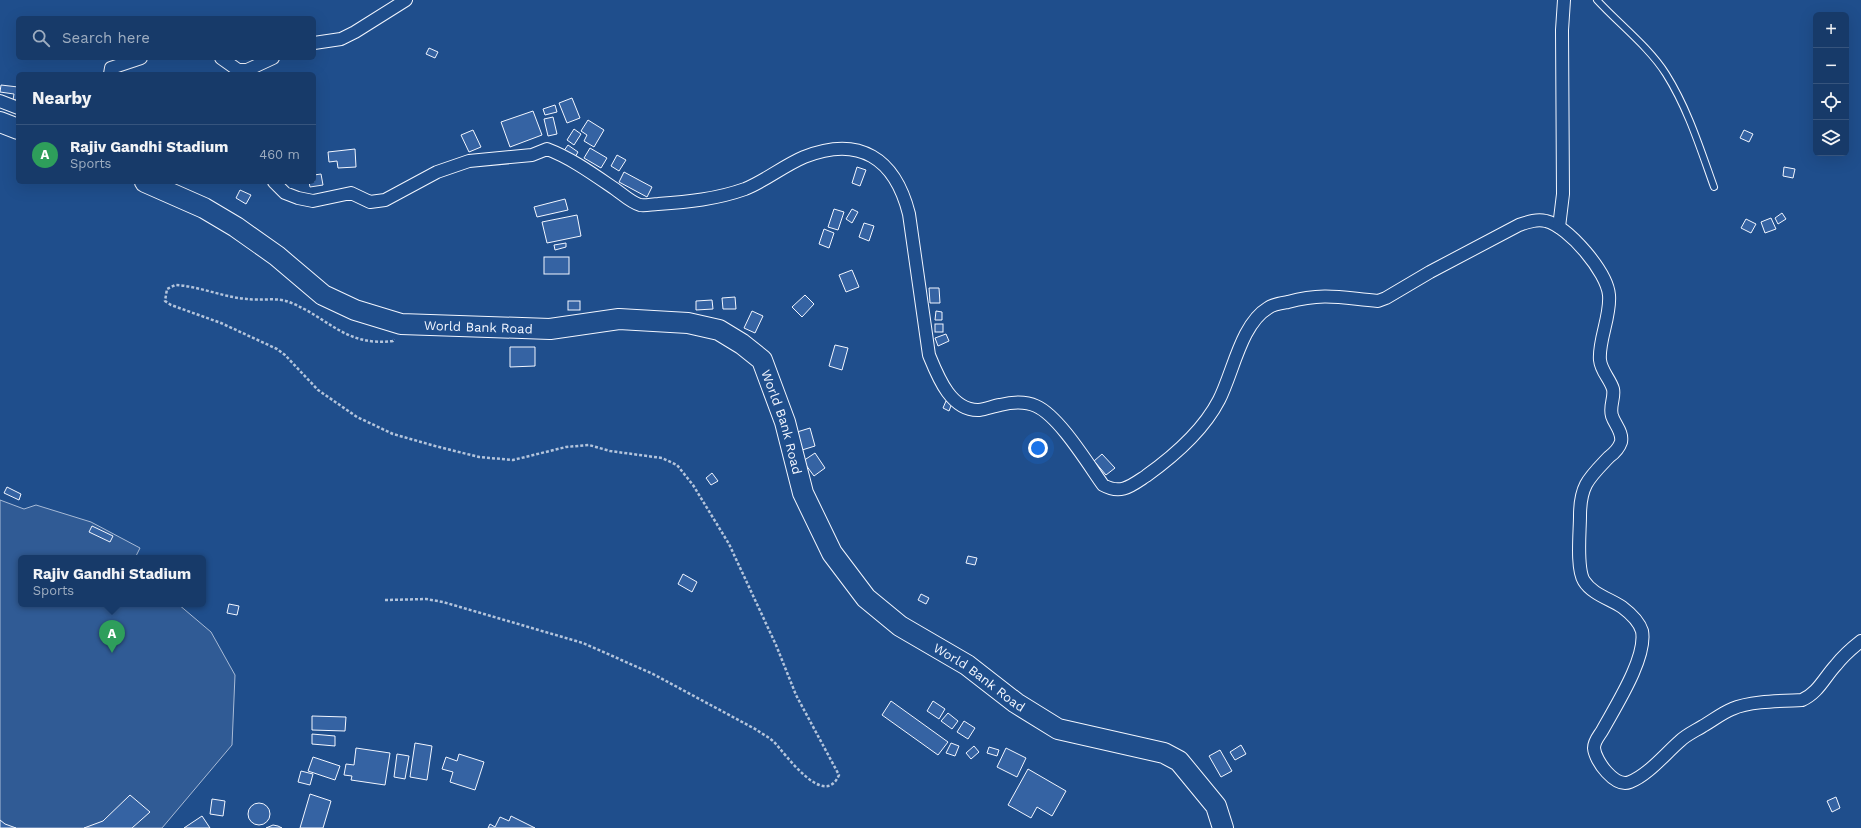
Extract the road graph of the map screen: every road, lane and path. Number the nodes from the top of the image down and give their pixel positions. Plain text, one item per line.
1 (406, 0) edge
2 (1564, 0) edge
3 (1597, 0) edge
4 (316, 42) edge
5 (136, 60) edge
6 (224, 60) edge
7 (269, 60) edge
8 (110, 72) edge
9 (0, 101) edge
10 (16, 107) edge
11 (0, 122) edge
12 (16, 128) edge
13 (150, 184) edge
14 (276, 184) edge
15 (1714, 187) dead end
16 (1559, 227) junction
17 (401, 324) junction
18 (385, 600) dead end
19 (1861, 641) edge
20 (1223, 828) edge

1 - 4 street
2 - 16 street
3 - 15 lane
5 - 8 street
6 - 7 street
9 - 10 street
11 - 12 main road
13 - 17 main road, World Bank Road
14 - 16 street
16 - 19 street
17 - 18 path
17 - 20 main road, World Bank Road

